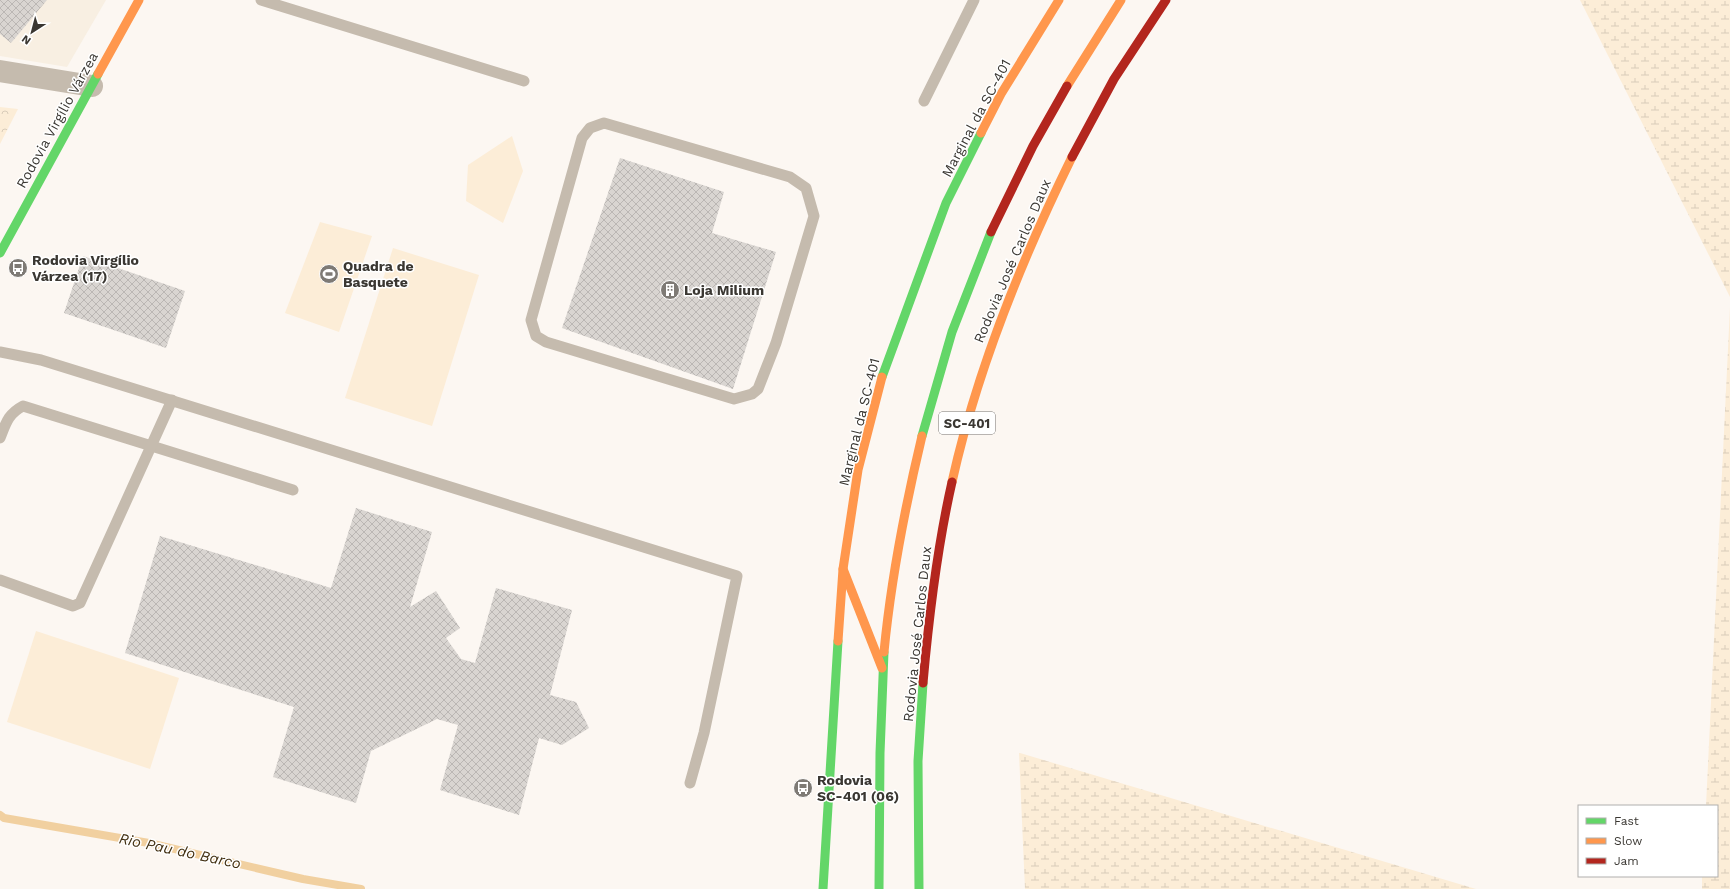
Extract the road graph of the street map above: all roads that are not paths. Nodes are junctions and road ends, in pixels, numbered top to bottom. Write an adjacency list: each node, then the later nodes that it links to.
1 (139, 0): 9 (main road, Rodovia Virgílio Várzea)
2 (261, 0): 8 (lane)
3 (974, 0): 10 (lane)
4 (1059, 0): 18 (main road, Marginal da SC-401)
5 (1121, 0): 20 (main road, Rodovia José Carlos Daux / SC-401)
6 (1166, 0): 24 (main road, Rodovia José Carlos Daux / SC-401)
7 (0, 71): 9 (street)
8 (524, 81)
9 (92, 86): 11 (main road, Rodovia Virgílio Várzea)
10 (924, 101)
11 (0, 253)
12 (0, 352): 14 (lane)
13 (758, 389): 13 (lane)
14 (172, 400): 16 (lane); 21 (lane)
15 (0, 438): 16 (lane)
16 (152, 445): 17 (lane); 19 (lane)
17 (293, 490)
18 (844, 569): 20 (main road); 22 (main road, Marginal da SC-401)
19 (0, 580)
20 (883, 671): 23 (main road, Rodovia José Carlos Daux / SC-401)
21 (690, 783)
22 (822, 889)
23 (879, 889)
24 (919, 889)

